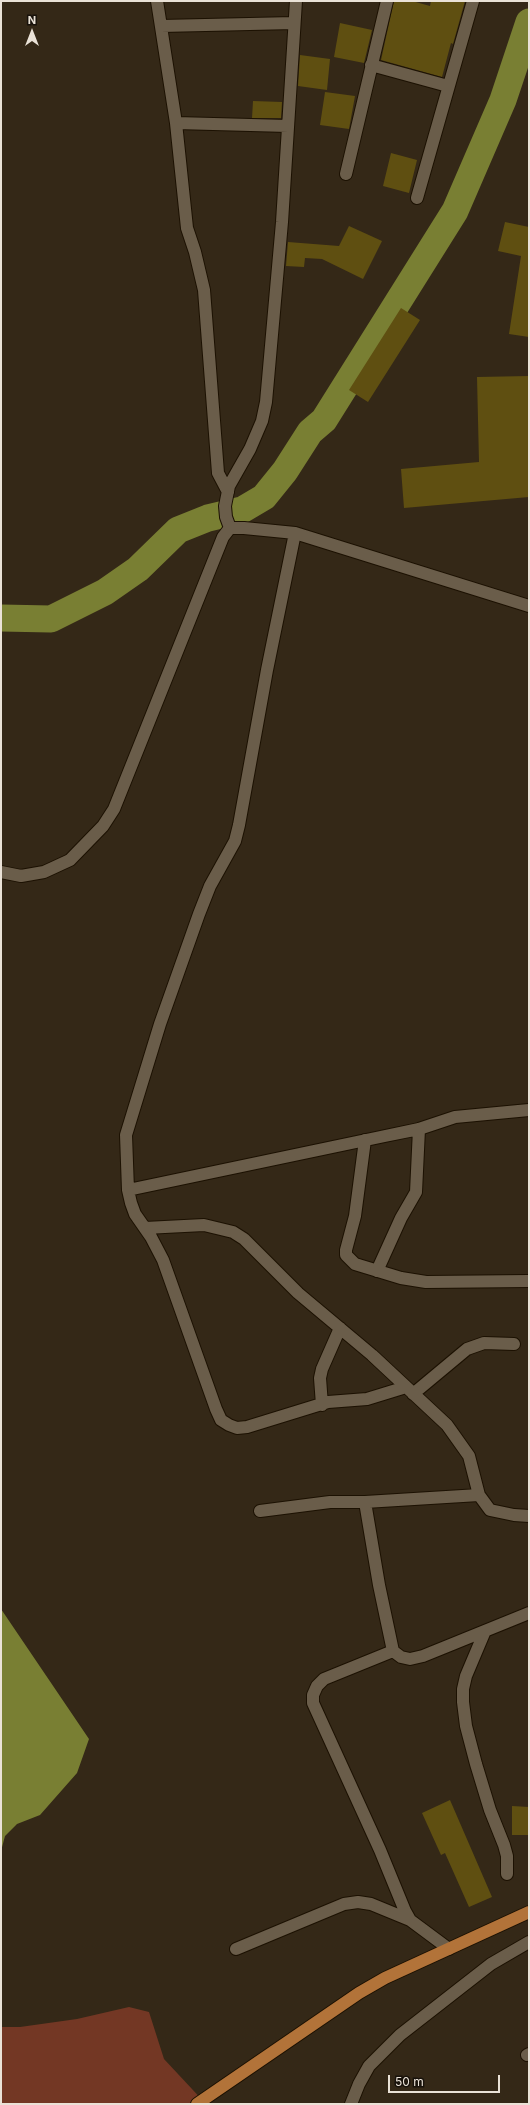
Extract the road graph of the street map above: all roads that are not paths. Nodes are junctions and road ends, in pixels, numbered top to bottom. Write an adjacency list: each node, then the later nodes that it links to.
1 (157, 1): 6 (street)
2 (296, 1): 5 (street)
3 (387, 1): 7 (street)
4 (473, 1): 8 (street)
5 (294, 23): 6 (street); 10 (street)
6 (161, 26): 9 (street)
7 (371, 66): 8 (street); 11 (street)
8 (448, 86): 12 (street)
9 (176, 123): 10 (street); 13 (street)
10 (288, 126): 13 (street)
11 (346, 174)
12 (417, 198)
13 (228, 492): 14 (street)
14 (227, 517): 15 (street); 17 (street)
15 (296, 533): 16 (street); 21 (street)
16 (529, 606)
17 (1, 872)
18 (529, 1110): 19 (street)
19 (419, 1128): 20 (street); 23 (street)
20 (365, 1140): 21 (street); 23 (street)
21 (128, 1190): 22 (street)
22 (146, 1228): 25 (street); 28 (street)
23 (378, 1271): 24 (street)
24 (529, 1281)
25 (340, 1328): 27 (street); 28 (street)
26 (514, 1344): 27 (street)
27 (410, 1390): 28 (street); 29 (street)
28 (322, 1405)
29 (479, 1494): 30 (street); 32 (street)
30 (365, 1502): 31 (street); 35 (street)
31 (260, 1511)
32 (529, 1516)
33 (529, 1613): 34 (street)
34 (485, 1630): 35 (street); 36 (street)
35 (393, 1651): 38 (street)
36 (507, 1874)
37 (529, 1912): 41 (main road)
38 (410, 1920): 40 (street); 41 (street)
39 (529, 1942): 43 (street)
40 (236, 1949)
41 (449, 1949): 42 (main road)
42 (196, 2104)
43 (351, 2104)

